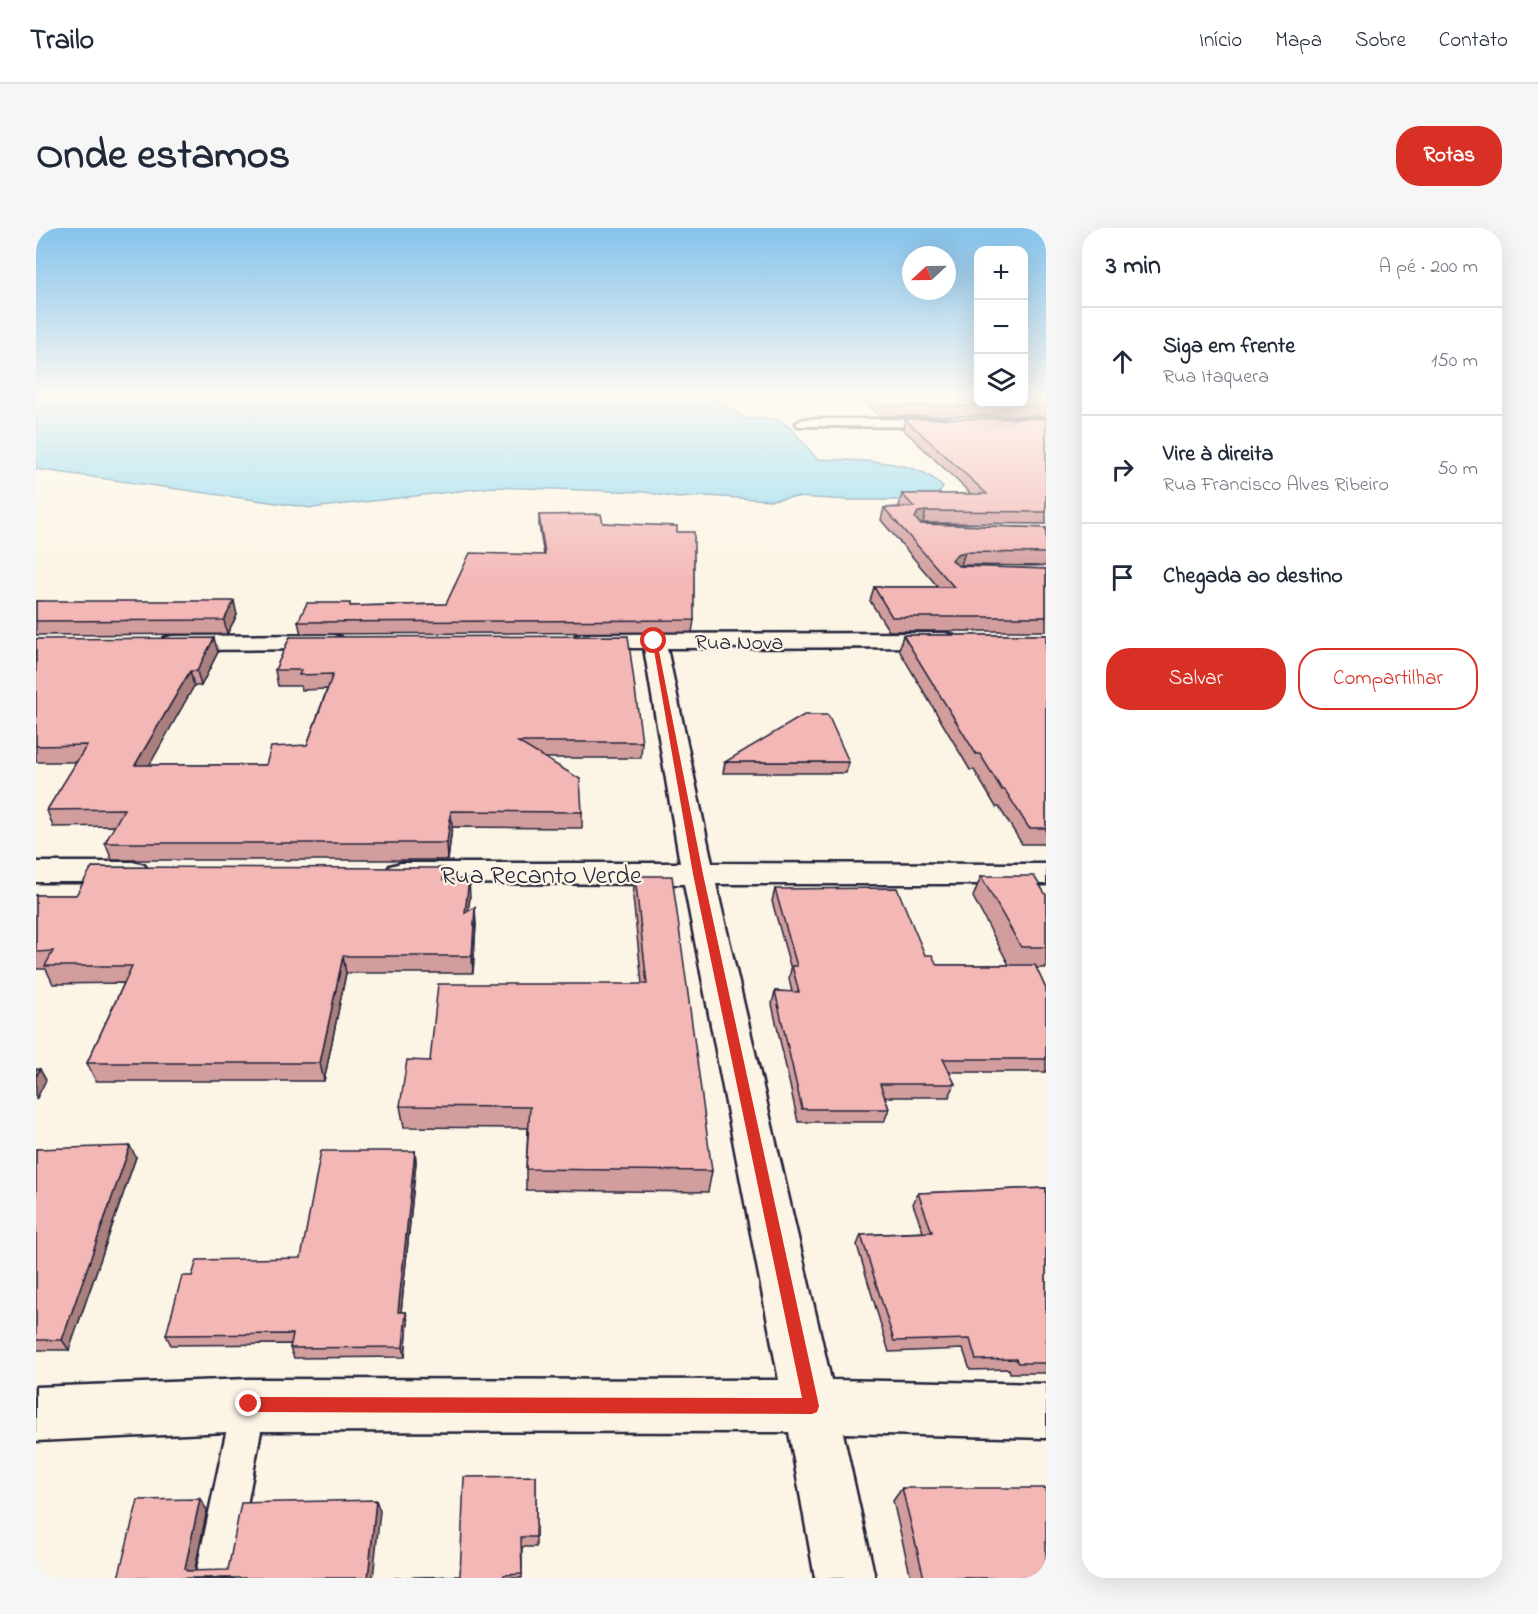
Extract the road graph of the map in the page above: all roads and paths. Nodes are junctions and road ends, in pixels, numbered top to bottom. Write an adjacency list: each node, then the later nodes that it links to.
1 (963, 640): 3 (street, Rua Nova)
2 (559, 641): 3 (street, Rua Nova)
3 (654, 641): 9 (street)
4 (357, 642): 5 (street)
5 (155, 643)
6 (36, 872): 7 (street)
7 (166, 873)
8 (367, 873): 9 (street, Rua Recanto Verde)
9 (698, 874): 10 (street, Rua Recanto Verde); 12 (street)
10 (1046, 874)
11 (249, 1404): 12 (street); 14 (street); 15 (lane)
12 (812, 1406): 13 (street); 16 (street)
13 (1046, 1411)
14 (36, 1414)
15 (214, 1578)
16 (845, 1578)

